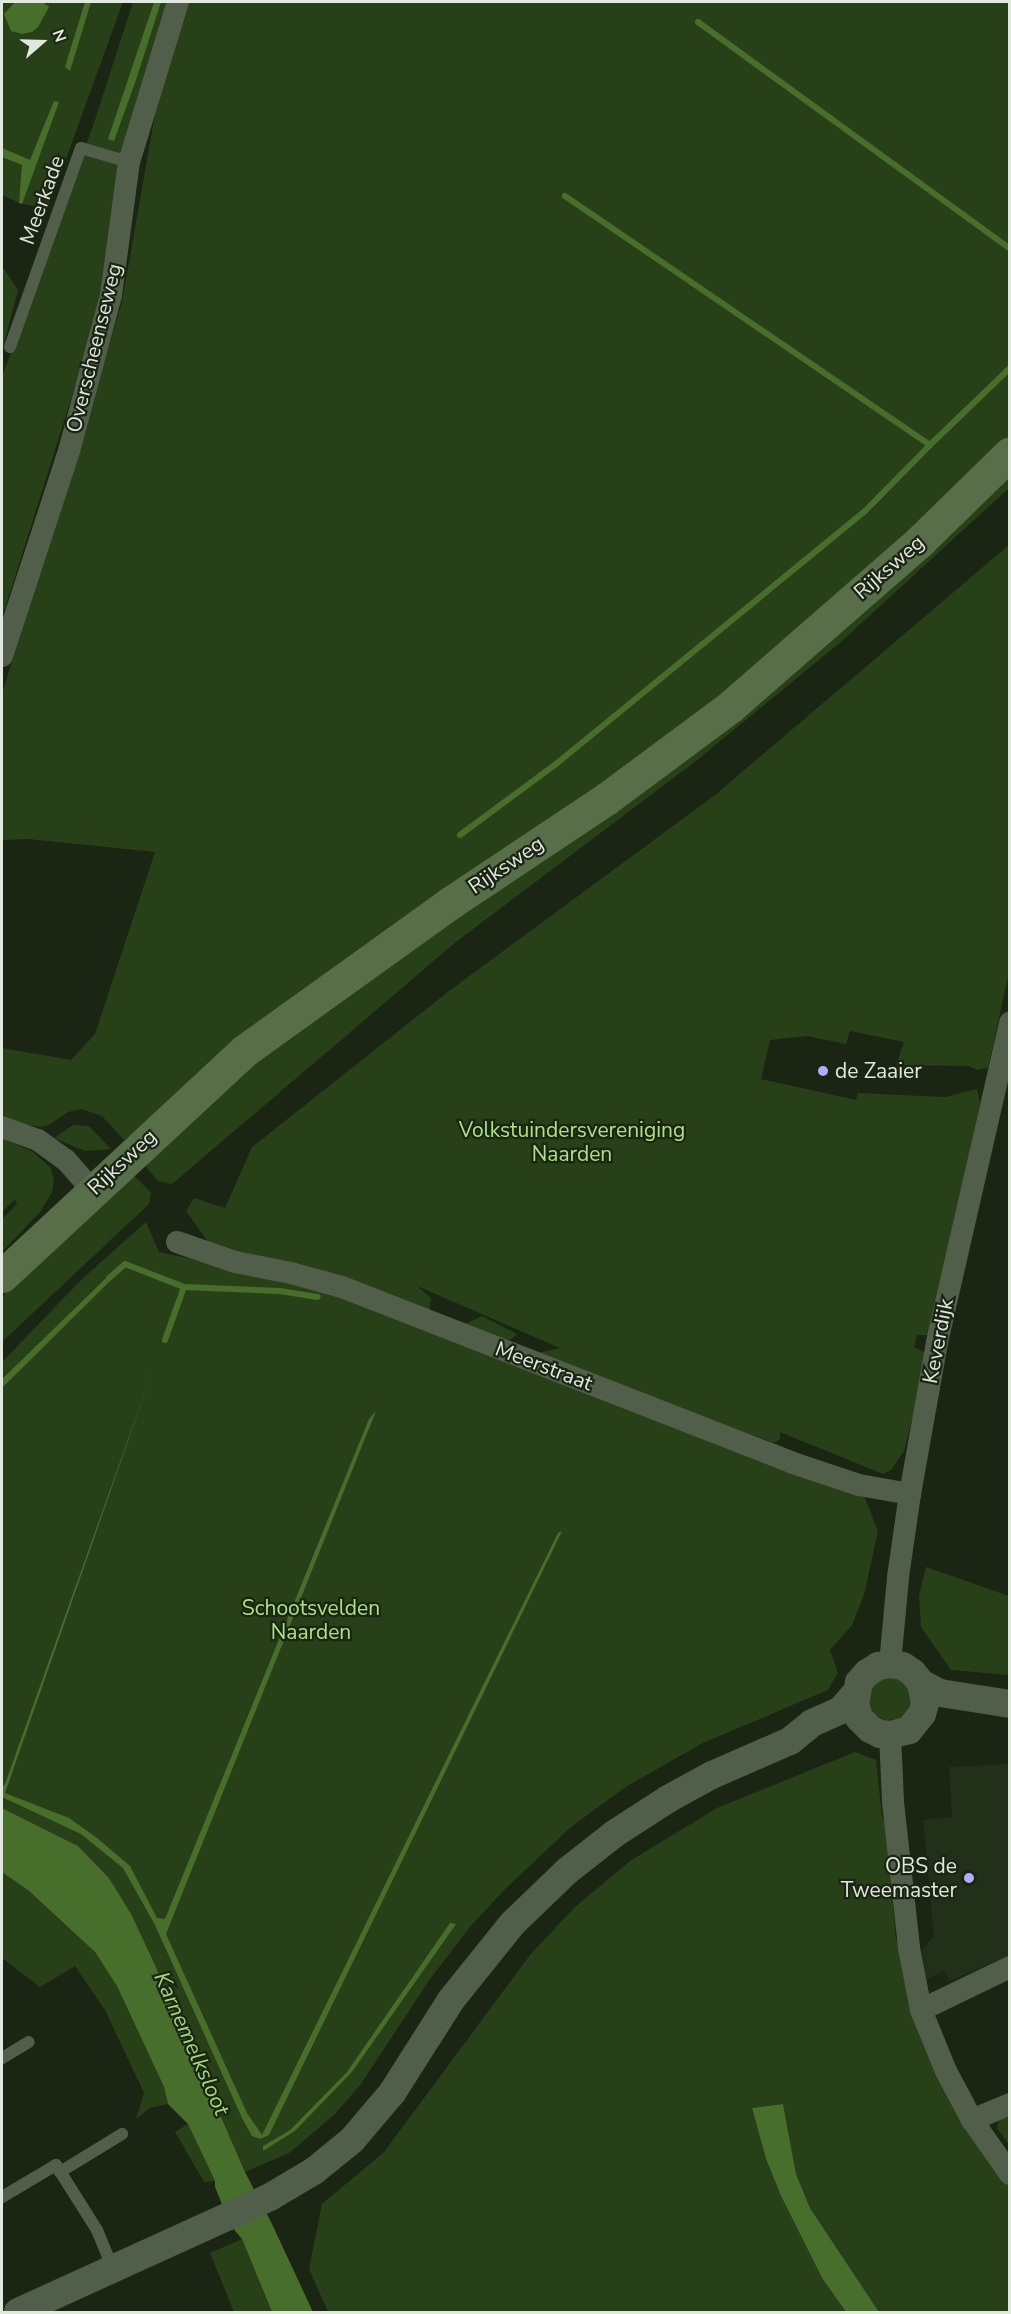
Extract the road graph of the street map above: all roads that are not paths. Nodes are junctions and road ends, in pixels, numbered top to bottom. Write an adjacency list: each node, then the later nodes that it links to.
1 (178, 2): 2 (street, Overscheenseweg)
2 (129, 162): 3 (lane, Meerkade); 5 (street, Overscheenseweg)
3 (10, 347)
4 (1010, 453): 8 (main road, Rijksweg)
5 (2, 656)
6 (1010, 1022): 11 (street, Keverdijk)
7 (2, 1127): 8 (street)
8 (92, 1190): 10 (main road, Rijksweg)
9 (177, 1242): 11 (street, Meerstraat)
10 (2, 1276)
11 (910, 1494): 12 (street, Keverdijk)
12 (890, 1664): 13 (street); 14 (street)
13 (921, 1683): 15 (street); 17 (street)
14 (855, 1695): 18 (street); 19 (street)
15 (1010, 1704)
16 (1010, 1719): 17 (street)
17 (916, 1723): 18 (street)
18 (880, 1732): 19 (street); 21 (street)
19 (790, 1741): 30 (street)
20 (1010, 1967): 21 (street)
21 (921, 2010): 25 (street)
22 (29, 2042): 23 (lane)
23 (2, 2058)
24 (1010, 2104): 25 (street)
25 (972, 2120): 28 (street)
26 (122, 2134): 27 (lane)
27 (60, 2172): 29 (lane); 30 (lane)
28 (1010, 2174)
29 (2, 2197)
30 (113, 2269): 31 (street)
31 (18, 2313)

